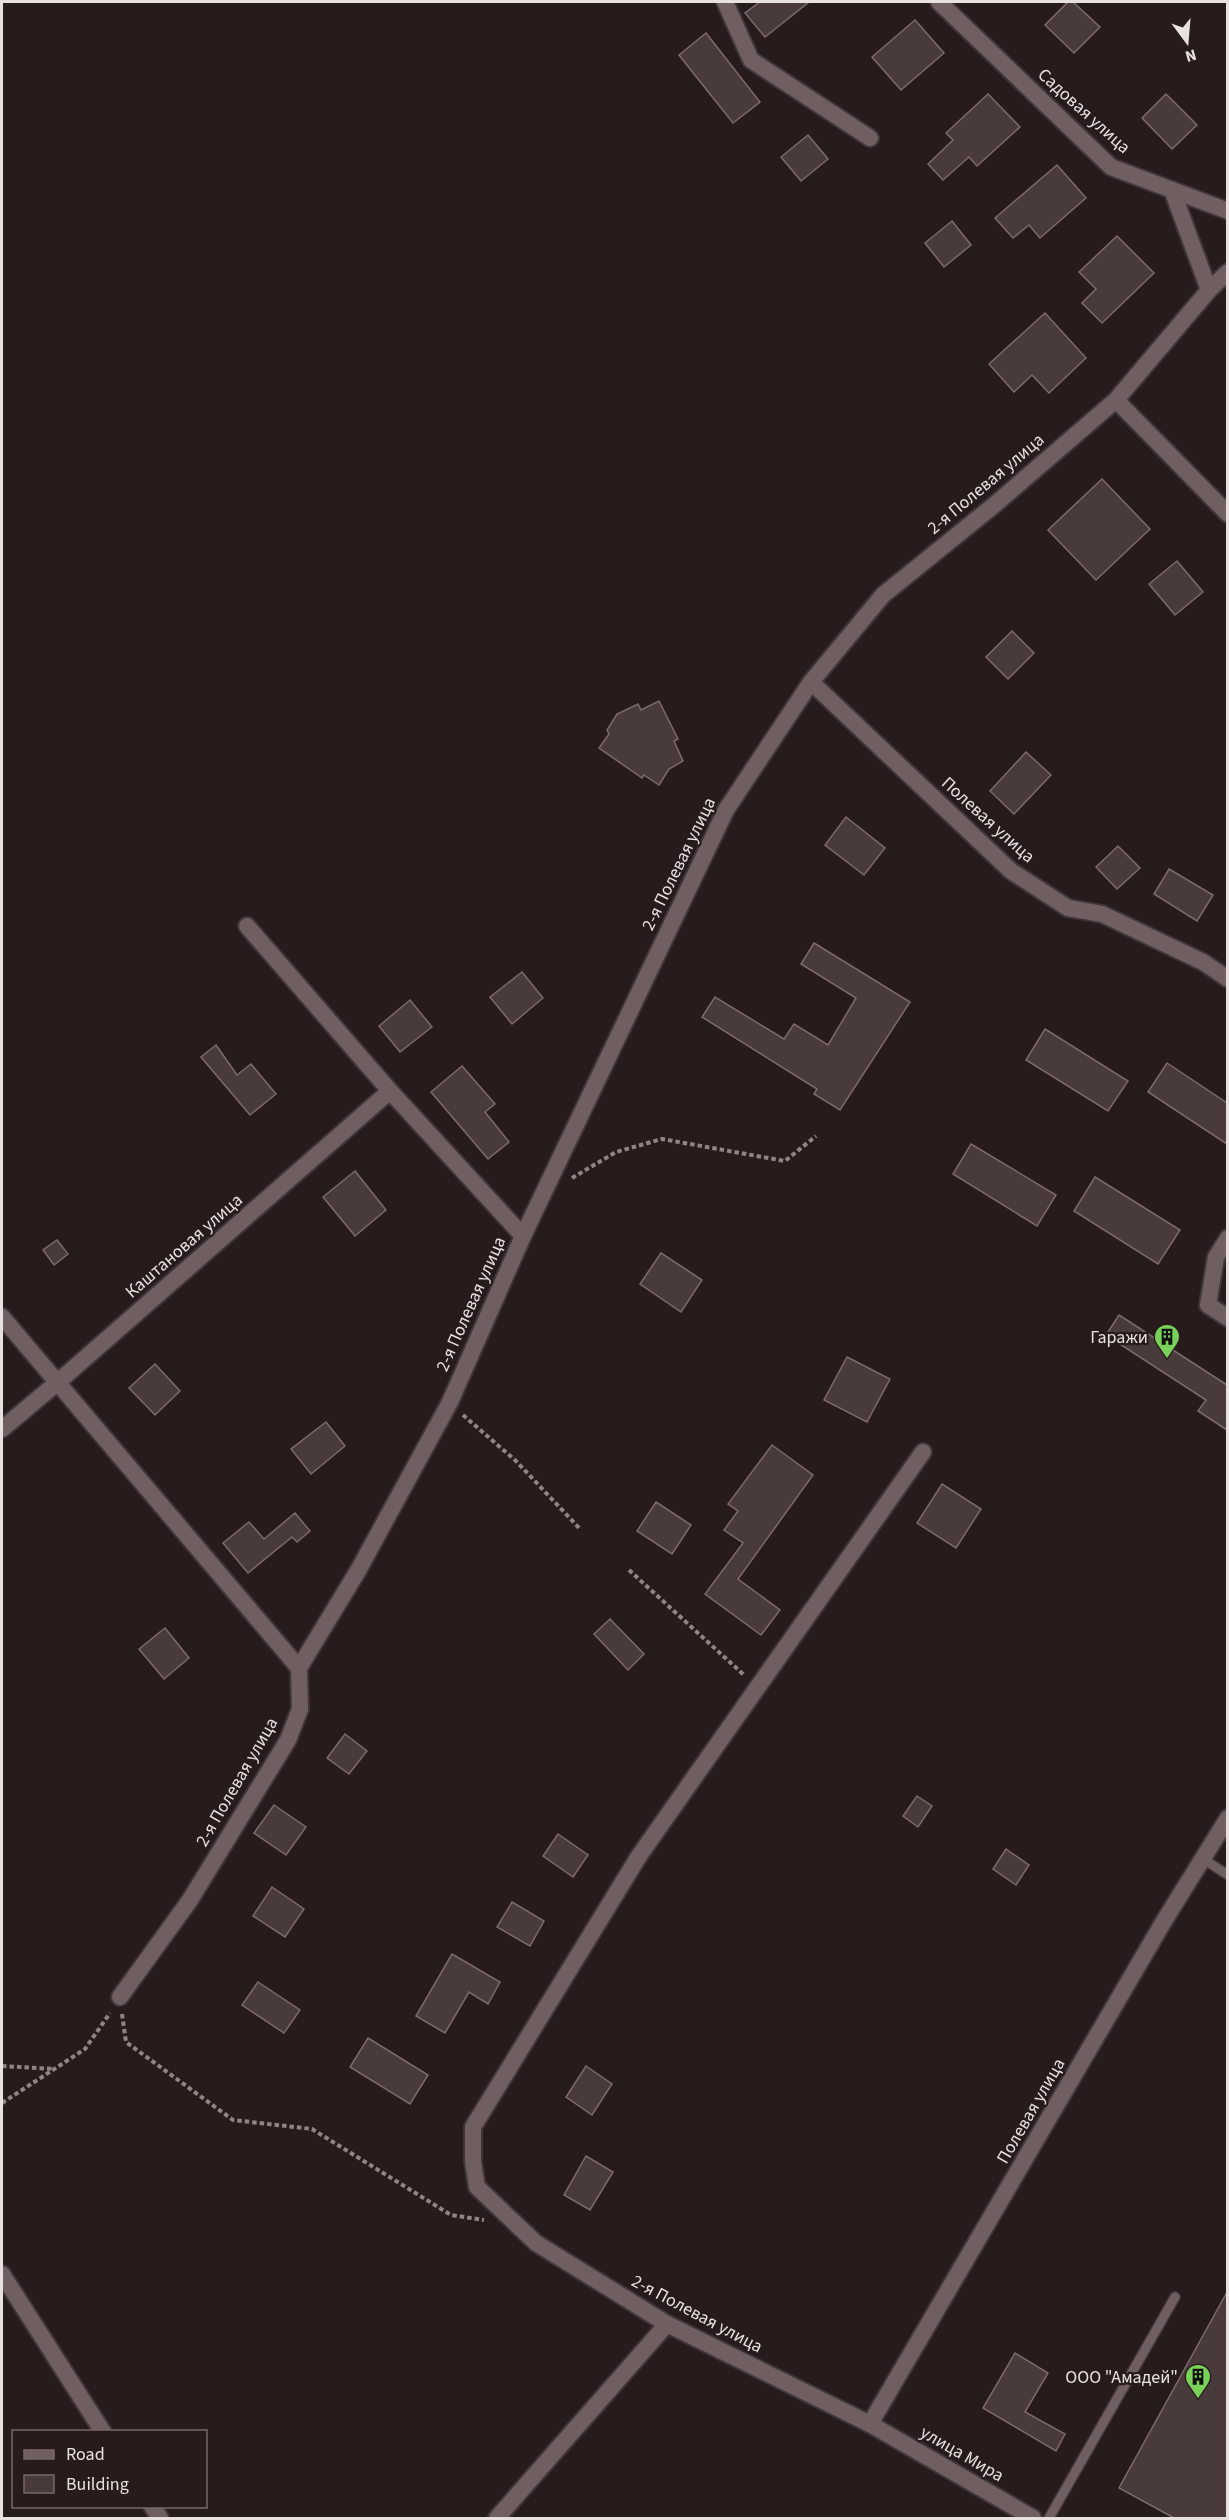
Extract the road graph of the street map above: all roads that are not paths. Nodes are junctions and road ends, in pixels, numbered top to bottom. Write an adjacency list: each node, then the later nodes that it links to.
1 (725, 2): 3 (street)
2 (939, 2): 4 (street, Садовая улица)
3 (870, 138)
4 (1172, 190): 5 (street, Садовая улица); 7 (street)
5 (1227, 211)
6 (1227, 272): 7 (street, 2-я Полевая улица)
7 (1209, 290): 8 (street, 2-я Полевая улица)
8 (1116, 400): 9 (street); 10 (street, 2-я Полевая улица)
9 (1227, 514)
10 (811, 682): 12 (street, Полевая улица); 14 (street, 2-я Полевая улица)
11 (247, 926): 13 (street)
12 (1227, 979)
13 (390, 1091): 14 (street); 18 (street, Каштановая улица)
14 (523, 1236): 21 (street, 2-я Полевая улица)
15 (1227, 1238): 17 (street)
16 (2, 1317): 18 (street)
17 (1227, 1318)
18 (58, 1382): 19 (street, Каштановая улица); 21 (street)
19 (2, 1429)
20 (923, 1452): 28 (street, 2-я Полевая улица)
21 (299, 1668): 25 (street, 2-я Полевая улица)
22 (1227, 1818): 23 (street, Полевая улица)
23 (1203, 1859): 24 (lane); 29 (street, Полевая улица)
24 (1227, 1875)
25 (120, 1997)
26 (2, 2274): 30 (street)
27 (1175, 2297): 33 (lane)
28 (667, 2324): 29 (street, 2-я Полевая улица); 31 (street)
29 (870, 2424): 32 (street, улица Мира)
30 (102, 2430)
31 (497, 2518)
32 (1034, 2518)
33 (1049, 2518)

